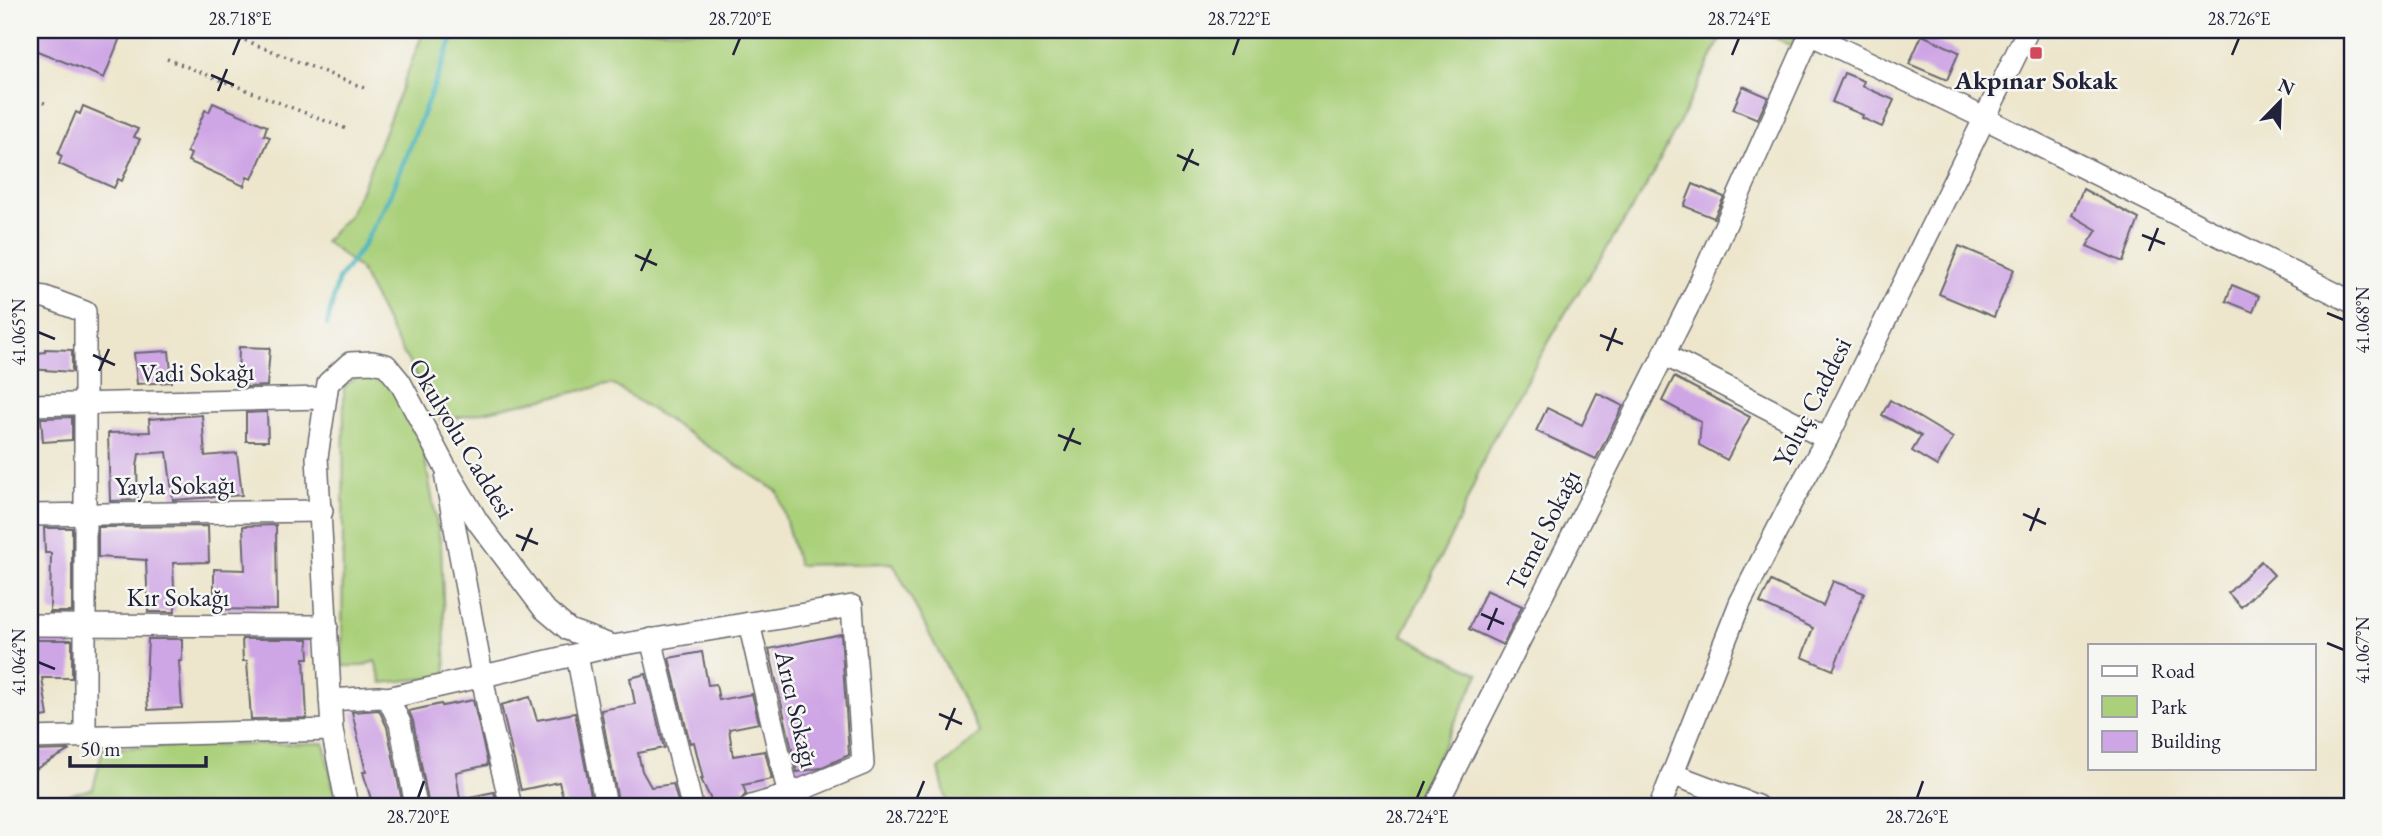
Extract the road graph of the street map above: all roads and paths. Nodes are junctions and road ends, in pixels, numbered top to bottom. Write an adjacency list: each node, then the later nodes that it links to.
1 (219, 30): 5 (path)
2 (2028, 30): 8 (street, Yoluç Caddesi)
3 (1811, 32): 8 (street); 12 (street, Temel Sokağı)
4 (167, 59): 9 (path)
5 (367, 89)
6 (30, 97): 7 (path)
7 (47, 104)
8 (1984, 118): 11 (street); 16 (street, Yoluç Caddesi)
9 (349, 130)
10 (30, 295): 14 (street)
11 (2352, 302)
12 (1662, 354): 16 (street); 42 (street, Temel Sokağı)
13 (324, 398): 14 (street, Vadi Sokağı); 17 (street, Okulyolu Caddesi); 18 (street, Okulyolu Caddesi)
14 (85, 402): 15 (street, Vadi Sokağı); 19 (street)
15 (30, 405)
16 (1827, 439): 34 (street, Yoluç Caddesi)
17 (443, 463): 26 (street, Okulyolu Caddesi); 28 (street)
18 (322, 511): 19 (street, Yayla Sokağı); 24 (street, Okulyolu Caddesi)
19 (85, 514): 20 (street, Yayla Sokağı); 23 (street)
20 (30, 515)
21 (749, 624): 25 (street); 35 (street, Arıcı Sokağı); 35 (street)
22 (30, 625): 23 (street, Kır Sokağı)
23 (85, 625): 24 (street, Kır Sokağı); 32 (street)
24 (327, 626): 30 (street, Okulyolu Caddesi)
25 (651, 639): 26 (street); 40 (street)
26 (613, 646): 27 (street)
27 (577, 655): 28 (street); 39 (street)
28 (482, 675): 29 (street); 38 (street)
29 (388, 698): 30 (street); 37 (street)
30 (330, 700): 31 (street, Okulyolu Caddesi)
31 (332, 730): 32 (street); 36 (street, Okulyolu Caddesi)
32 (85, 736): 33 (street)
33 (30, 738)
34 (1672, 774): 43 (street, Yoluç Caddesi); 44 (street)
35 (790, 800): 41 (street)
36 (347, 806)
37 (416, 806)
38 (511, 806)
39 (606, 806)
40 (692, 806)
41 (751, 806)
42 (1436, 806)
43 (1660, 806)
44 (1757, 806)

